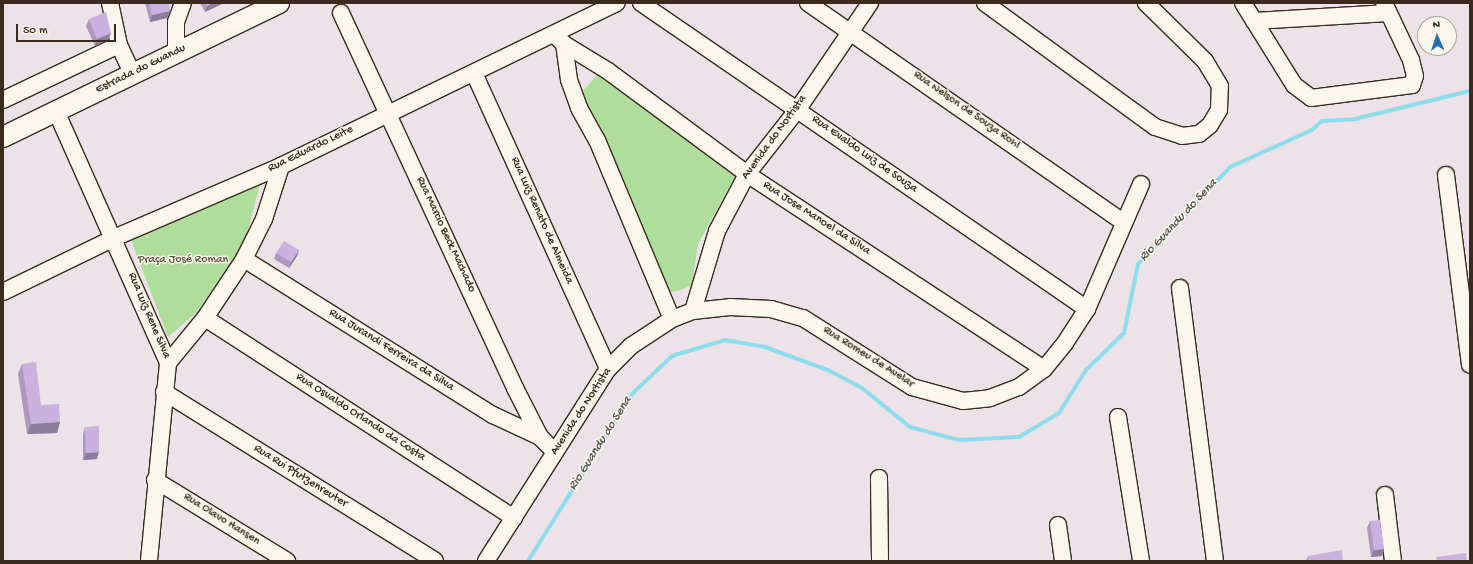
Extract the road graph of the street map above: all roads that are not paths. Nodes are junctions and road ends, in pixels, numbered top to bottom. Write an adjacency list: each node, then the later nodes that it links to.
1 (110, 3): 16 (street)
2 (183, 3): 17 (street)
3 (278, 3): 17 (street, Estrada do Guandu)
4 (617, 3): 15 (street, Rua Eduardo Leite)
5 (641, 3): 21 (street, Rua Evaldo Luiz de Souza)
6 (808, 3): 14 (street, Rua Nelson de Souza Rohl)
7 (870, 3): 14 (street, Avenida do Nortista)
8 (985, 3): 9 (street)
9 (1146, 3)
10 (1243, 3): 13 (street)
11 (1387, 8): 13 (street); 13 (street)
12 (341, 13): 23 (street, Rua Marcio Beck Machado)
13 (1254, 20)
14 (850, 30): 21 (street, Avenida do Nortista); 29 (street, Rua Nelson de Souza Rohl)
15 (559, 39): 18 (street, Rua Eduardo Leite); 26 (street, Rua Jose Manoel da Silva); 37 (street)
16 (118, 45): 19 (street); 20 (street)
17 (176, 54): 19 (street, Estrada do Guandu)
18 (474, 73): 23 (street, Rua Eduardo Leite); 41 (street, Rua Luiz Renato de Almeida)
19 (133, 75): 22 (street, Estrada do Guandu)
20 (3, 100)
21 (798, 109): 26 (street, Avenida do Nortista); 34 (street, Rua Evaldo Luiz de Souza)
22 (56, 111): 24 (street, Estrada do Guandu); 30 (street, Rua Luiz Rene Silva)
23 (388, 112): 25 (street, Rua Eduardo Leite); 44 (street, Rua Marcio Beck Machado)
24 (3, 136)
25 (281, 166): 30 (street, Rua Eduardo Leite); 31 (street)
26 (747, 174): 35 (street, Avenida do Nortista); 40 (street, Rua Jose Manoel da Silva)
27 (1446, 175): 39 (street)
28 (1141, 184): 29 (street, Rua Romeu de Avelar)
29 (1122, 221): 34 (street, Rua Romeu de Avelar)
30 (114, 238): 33 (street, Rua Eduardo Leite); 38 (street, Rua Luiz Rene Silva)
31 (244, 259): 36 (street); 44 (street, Rua Jurandi Ferreira da Silva)
32 (1180, 288): 58 (street)
33 (3, 292)
34 (1087, 309): 40 (street, Rua Romeu de Avelar)
35 (693, 311): 37 (street, Avenida do Nortista); 40 (street, Rua Romeu de Avelar)
36 (205, 318): 38 (street); 49 (street, Rua Osvaldo Orlando da Costa)
37 (672, 320): 41 (street, Avenida do Nortista)
38 (168, 362): 42 (street, Rua Luiz Rene Silva)
39 (1470, 364)
40 (1044, 368)
41 (608, 369): 45 (street, Avenida do Nortista)
42 (164, 392): 47 (street, Rua Luiz Rene Silva); 53 (street, Rua Rui Pfutzenreuter)
43 (1118, 417): 57 (street)
44 (540, 437): 45 (street, Rua Marcio Beck Machado)
45 (555, 452): 49 (street, Avenida do Nortista)
46 (878, 478): 55 (street)
47 (155, 480): 51 (street, Rua Luiz Rene Silva); 52 (street, Rua Olavo Hansen)
48 (1385, 495): 59 (street)
49 (514, 518): 54 (street, Avenida do Nortista)
50 (1058, 525): 56 (street)
51 (149, 561)
52 (287, 561)
53 (435, 561)
54 (486, 561)
55 (880, 561)
56 (1063, 561)
57 (1140, 561)
58 (1215, 561)
59 (1393, 561)

